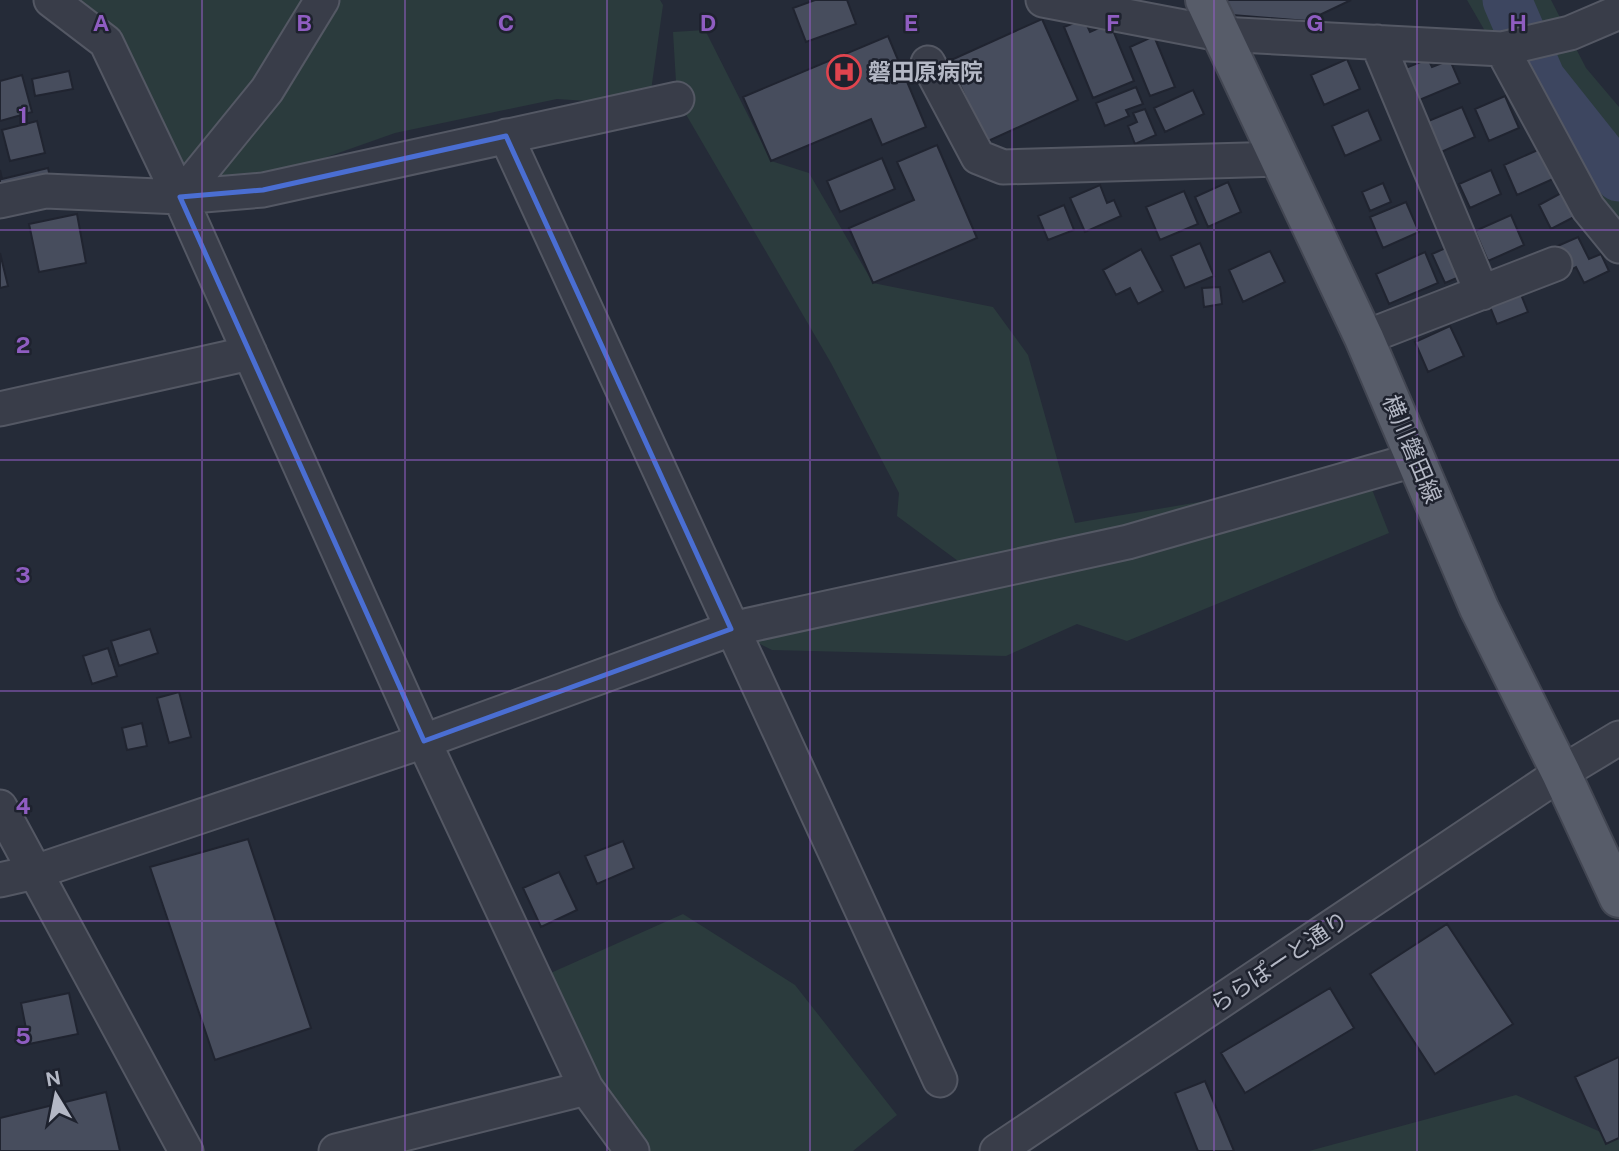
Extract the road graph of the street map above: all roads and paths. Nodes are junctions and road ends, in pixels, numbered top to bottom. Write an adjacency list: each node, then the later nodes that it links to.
1 (51, 0): 13 (street)
2 (322, 0): 13 (street)
3 (1043, 0): 6 (street)
4 (1205, 0): 6 (main road, 横川磐田線)
5 (1619, 12): 8 (street)
6 (1220, 34): 7 (street); 12 (main road, 横川磐田線)
7 (1377, 42): 8 (street); 17 (street)
8 (1502, 49): 15 (street)
9 (928, 63): 12 (street)
10 (677, 99): 11 (street)
11 (506, 136): 13 (street); 22 (street)
12 (1279, 159): 18 (main road, 横川磐田線)
13 (180, 197): 14 (street); 19 (street)
14 (0, 201)
15 (1619, 246)
16 (1555, 264): 17 (street)
17 (1482, 293): 18 (street)
18 (1364, 338): 21 (main road, 横川磐田線)
19 (250, 353): 20 (street); 24 (street)
20 (0, 409)
21 (1418, 459): 22 (street); 25 (main road, 横川磐田線)
22 (731, 629): 24 (street); 30 (street)
23 (1619, 738): 25 (street, ららぽーと通り)
24 (424, 741): 27 (street); 31 (street)
25 (1561, 772): 29 (main road, 横川磐田線); 35 (street, ららぽーと通り)
26 (0, 807): 27 (street)
27 (35, 872): 28 (street); 32 (street)
28 (0, 880)
29 (1619, 898)
30 (940, 1080)
31 (586, 1088): 33 (street); 34 (street)
32 (186, 1151)
33 (336, 1151)
34 (632, 1151)
35 (997, 1151)

